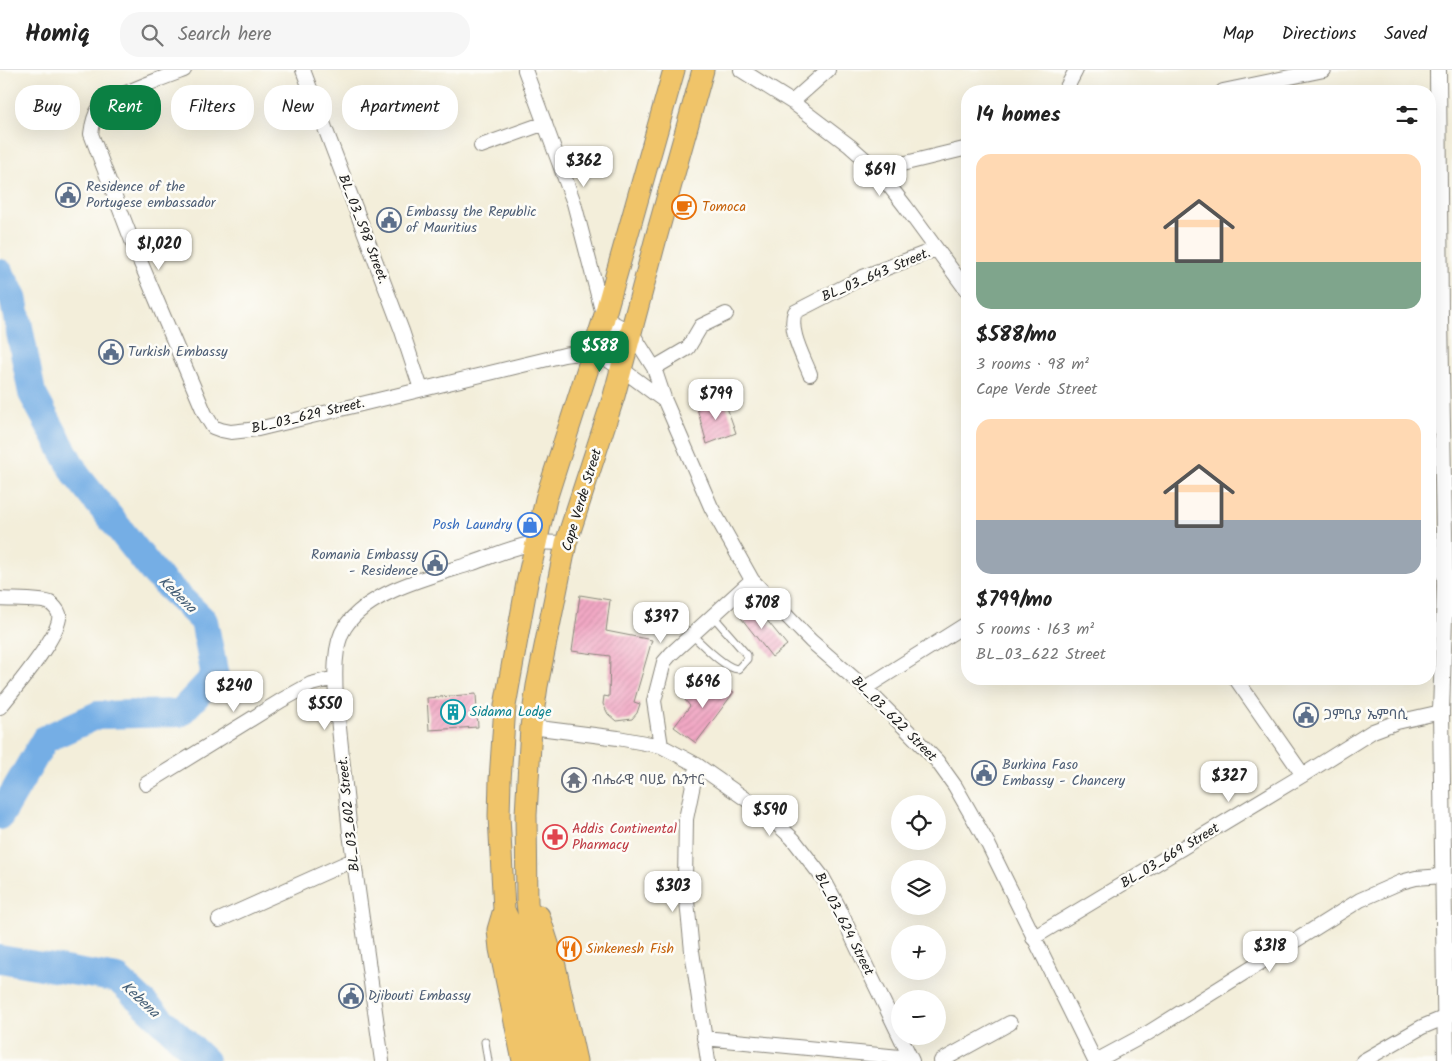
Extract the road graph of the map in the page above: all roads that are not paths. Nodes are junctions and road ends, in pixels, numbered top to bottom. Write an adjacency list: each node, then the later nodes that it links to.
1 (184, 70): 29 (street, BL_03_629 Street.)
2 (303, 70): 29 (street, BL_03_598 Street.)
3 (525, 70): 14 (street)
4 (674, 70): 22 (main road)
5 (703, 70): 23 (main road, Cape Verde Street)
6 (741, 70): 13 (street)
7 (828, 70): 13 (street)
8 (1076, 70): 11 (street)
9 (1438, 70): 15 (street)
10 (1319, 71): 12 (street)
11 (1068, 85)
12 (1252, 85)
13 (792, 102): 18 (street)
14 (545, 123): 16 (street); 22 (street)
15 (1436, 129)
16 (481, 146)
17 (961, 150): 18 (street)
18 (877, 170): 19 (street)
19 (936, 249): 20 (street); 27 (street, BL_03_643 Street.)
20 (961, 281)
21 (726, 314): 26 (street)
22 (604, 318): 23 (street); 24 (main road)
23 (632, 333): 25 (main road, Cape Verde Street); 26 (street, BL_03_622 Street)
24 (593, 352): 25 (street); 29 (street, BL_03_629 Street.); 33 (main road)
25 (621, 368): 30 (street); 32 (main road, Cape Verde Street)
26 (654, 368): 30 (street, BL_03_622 Street)
27 (810, 374)
28 (1436, 386): 31 (street)
29 (421, 389)
30 (665, 401): 35 (street, BL_03_622 Street)
31 (1437, 454): 34 (street)
32 (566, 543): 33 (street, BL_03_602 Street.); 46 (main road, Cape Verde Street)
33 (535, 544): 41 (street, BL_03_602 Street.); 55 (main road)
34 (1437, 570): 36 (street)
35 (752, 580): 38 (street); 43 (street, BL_03_622 Street)
36 (1448, 586): 45 (street)
37 (0, 599): 44 (street)
38 (713, 616): 40 (street); 40 (lane)
39 (961, 627): 43 (street)
40 (692, 635): 48 (street)
41 (335, 678): 51 (street); 52 (street, BL_03_602 Street.)
42 (1240, 685): 50 (street)
43 (865, 688): 57 (street, BL_03_622 Street)
44 (0, 707)
45 (1441, 712): 47 (street); 50 (street, BL_03_669 Street)
46 (531, 727): 48 (street, BL_03_624 Street); 54 (main road, Cape Verde Street)
47 (1447, 737): 53 (street)
48 (661, 746): 49 (street, BL_03_624 Street)
49 (697, 765): 60 (street); 62 (street, BL_03_624 Street)
50 (1303, 775): 57 (street, BL_03_669 Street)
51 (146, 784)
52 (353, 860): 56 (street); 63 (street, BL_03_602 Street.)
53 (1443, 876): 58 (street); 71 (street)
54 (527, 890): 67 (main road, Cape Verde Street); 68 (main road)
55 (504, 910): 65 (main road); 66 (main road)
56 (219, 920)
57 (1033, 938): 71 (street, BL_03_622 Street)
58 (1446, 1017): 72 (street); 73 (street)
59 (1010, 1023): 70 (street)
60 (704, 1038): 62 (street); 69 (street)
61 (485, 1042): 64 (lane)
62 (911, 1059)
63 (382, 1061)
64 (488, 1061)
65 (523, 1061)
66 (540, 1061)
67 (557, 1061)
68 (576, 1061)
69 (708, 1061)
70 (941, 1061)
71 (1095, 1061)
72 (1363, 1061)
73 (1446, 1061)

